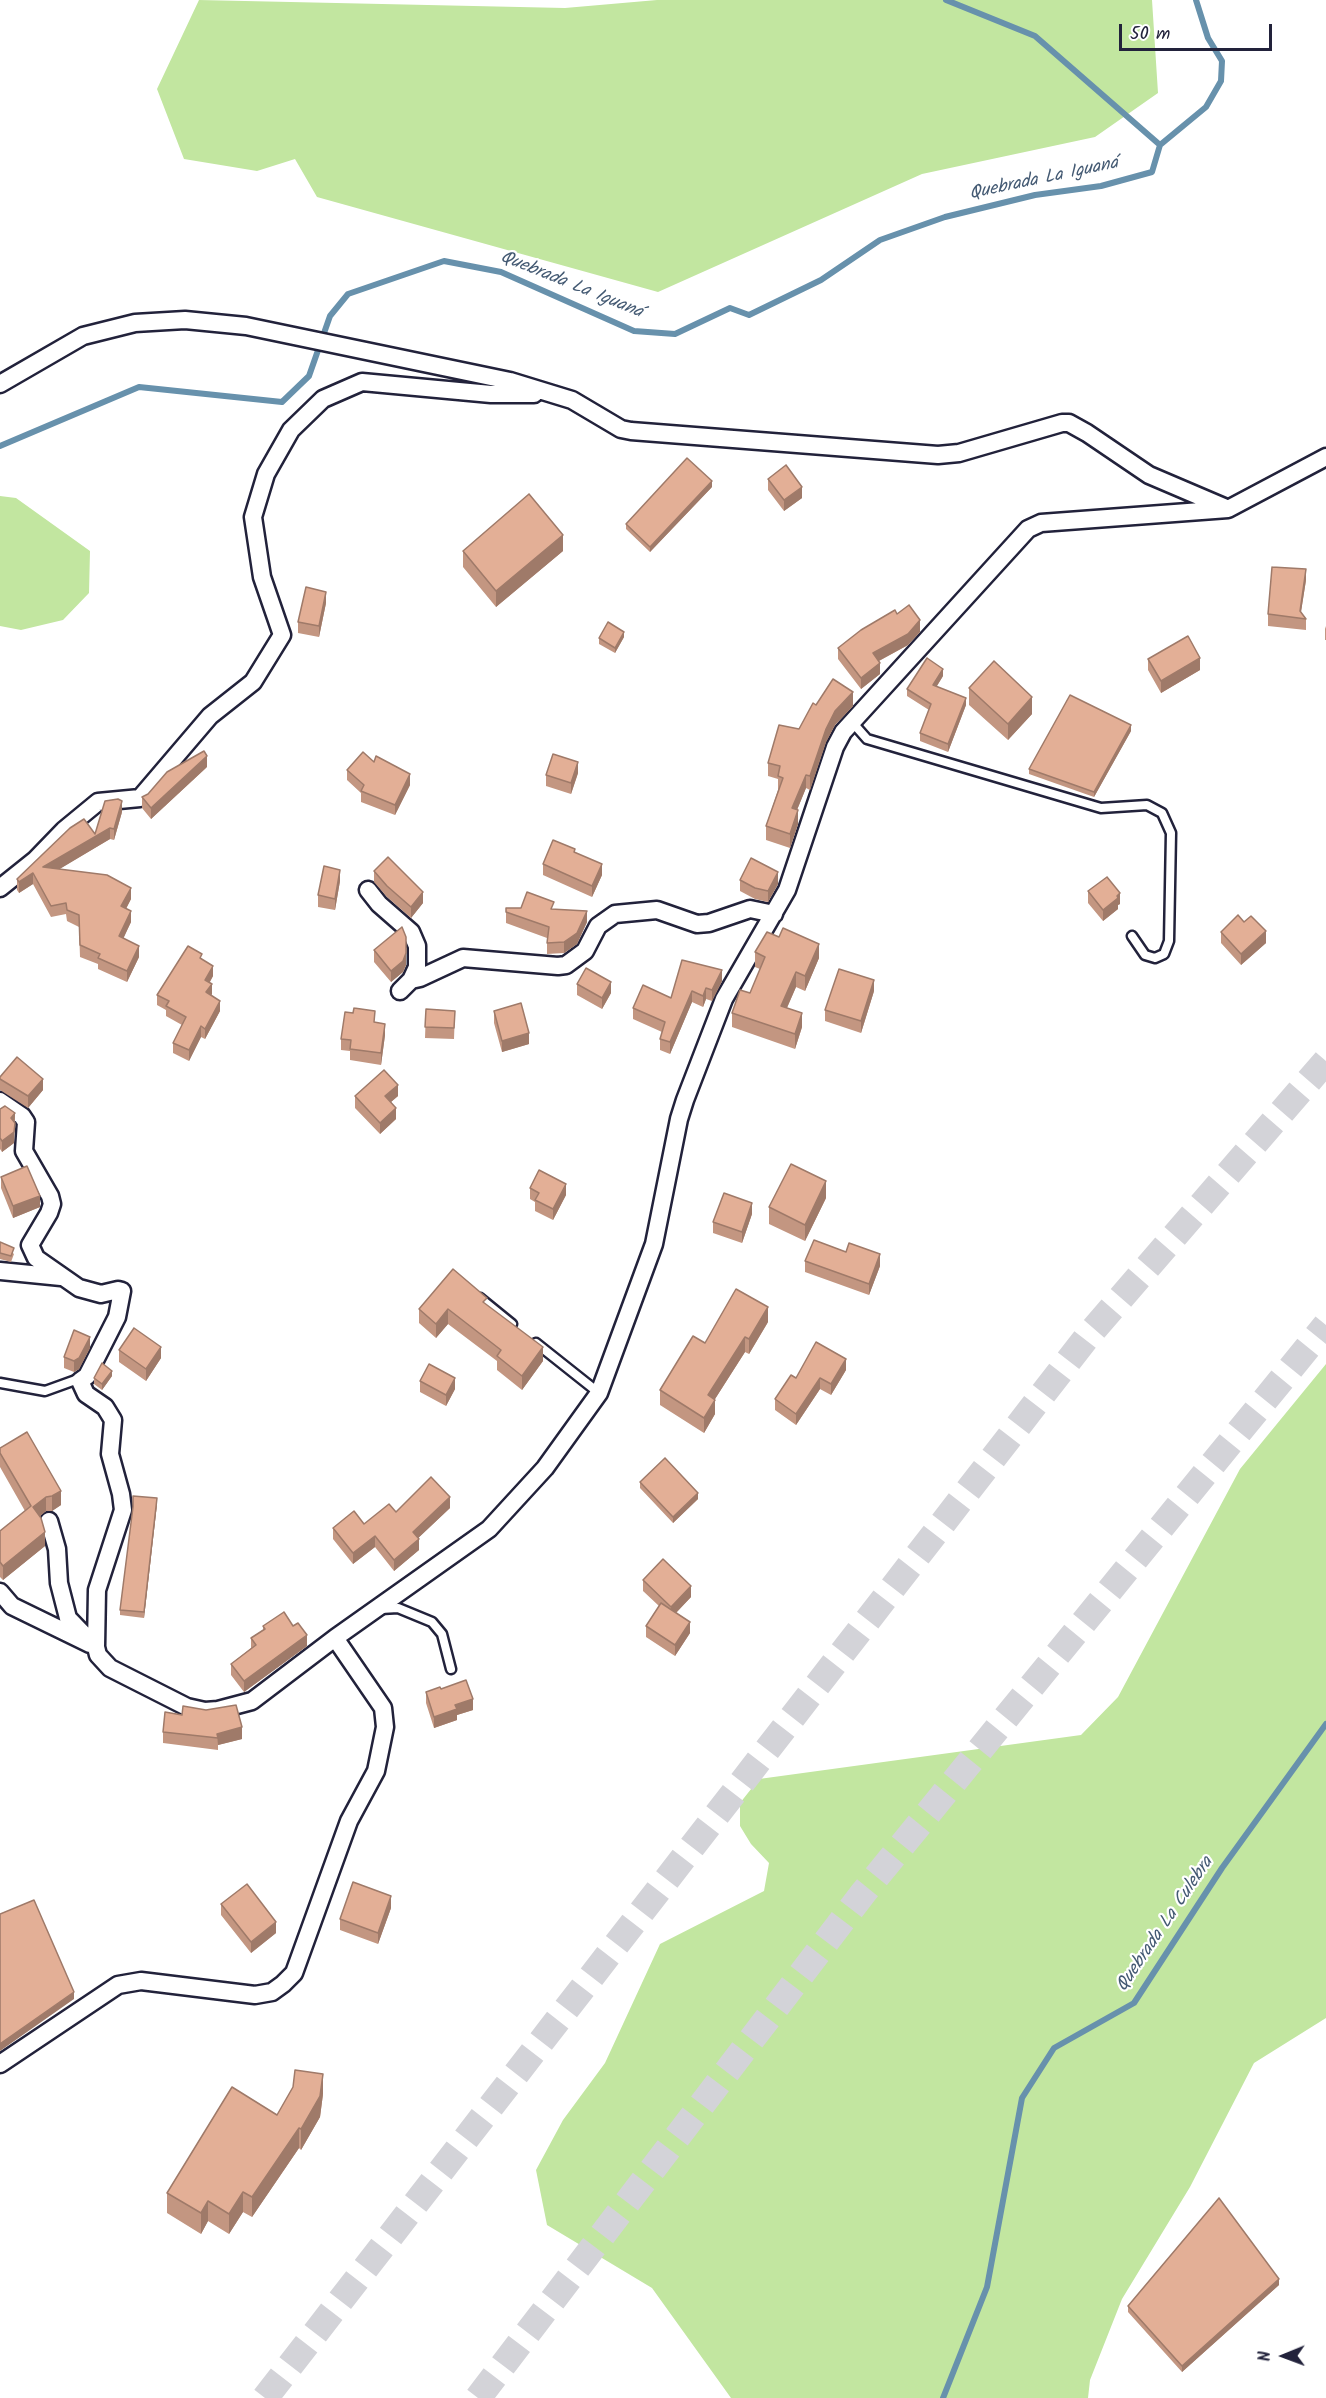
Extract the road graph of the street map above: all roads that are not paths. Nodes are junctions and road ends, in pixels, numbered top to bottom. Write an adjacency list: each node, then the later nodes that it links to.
1 (0, 384): 2 (street)
2 (553, 394): 4 (street); 6 (street)
3 (1326, 458): 4 (street)
4 (1228, 509): 5 (street)
5 (852, 722): 8 (street); 9 (lane)
6 (0, 888)
7 (368, 890): 8 (street)
8 (774, 914): 18 (street)
9 (1132, 936)
10 (0, 1101): 12 (street)
11 (0, 1272): 12 (street)
12 (62, 1278): 16 (street)
13 (473, 1293): 14 (lane)
14 (518, 1329)
15 (527, 1336): 18 (lane)
16 (87, 1376): 17 (lane); 23 (street)
17 (0, 1383)
18 (599, 1393): 21 (street)
19 (49, 1521): 23 (street)
20 (0, 1592): 23 (street)
21 (377, 1608): 22 (street); 24 (lane)
22 (335, 1638): 23 (street); 25 (street)
23 (96, 1647)
24 (451, 1669)
25 (0, 2064)

